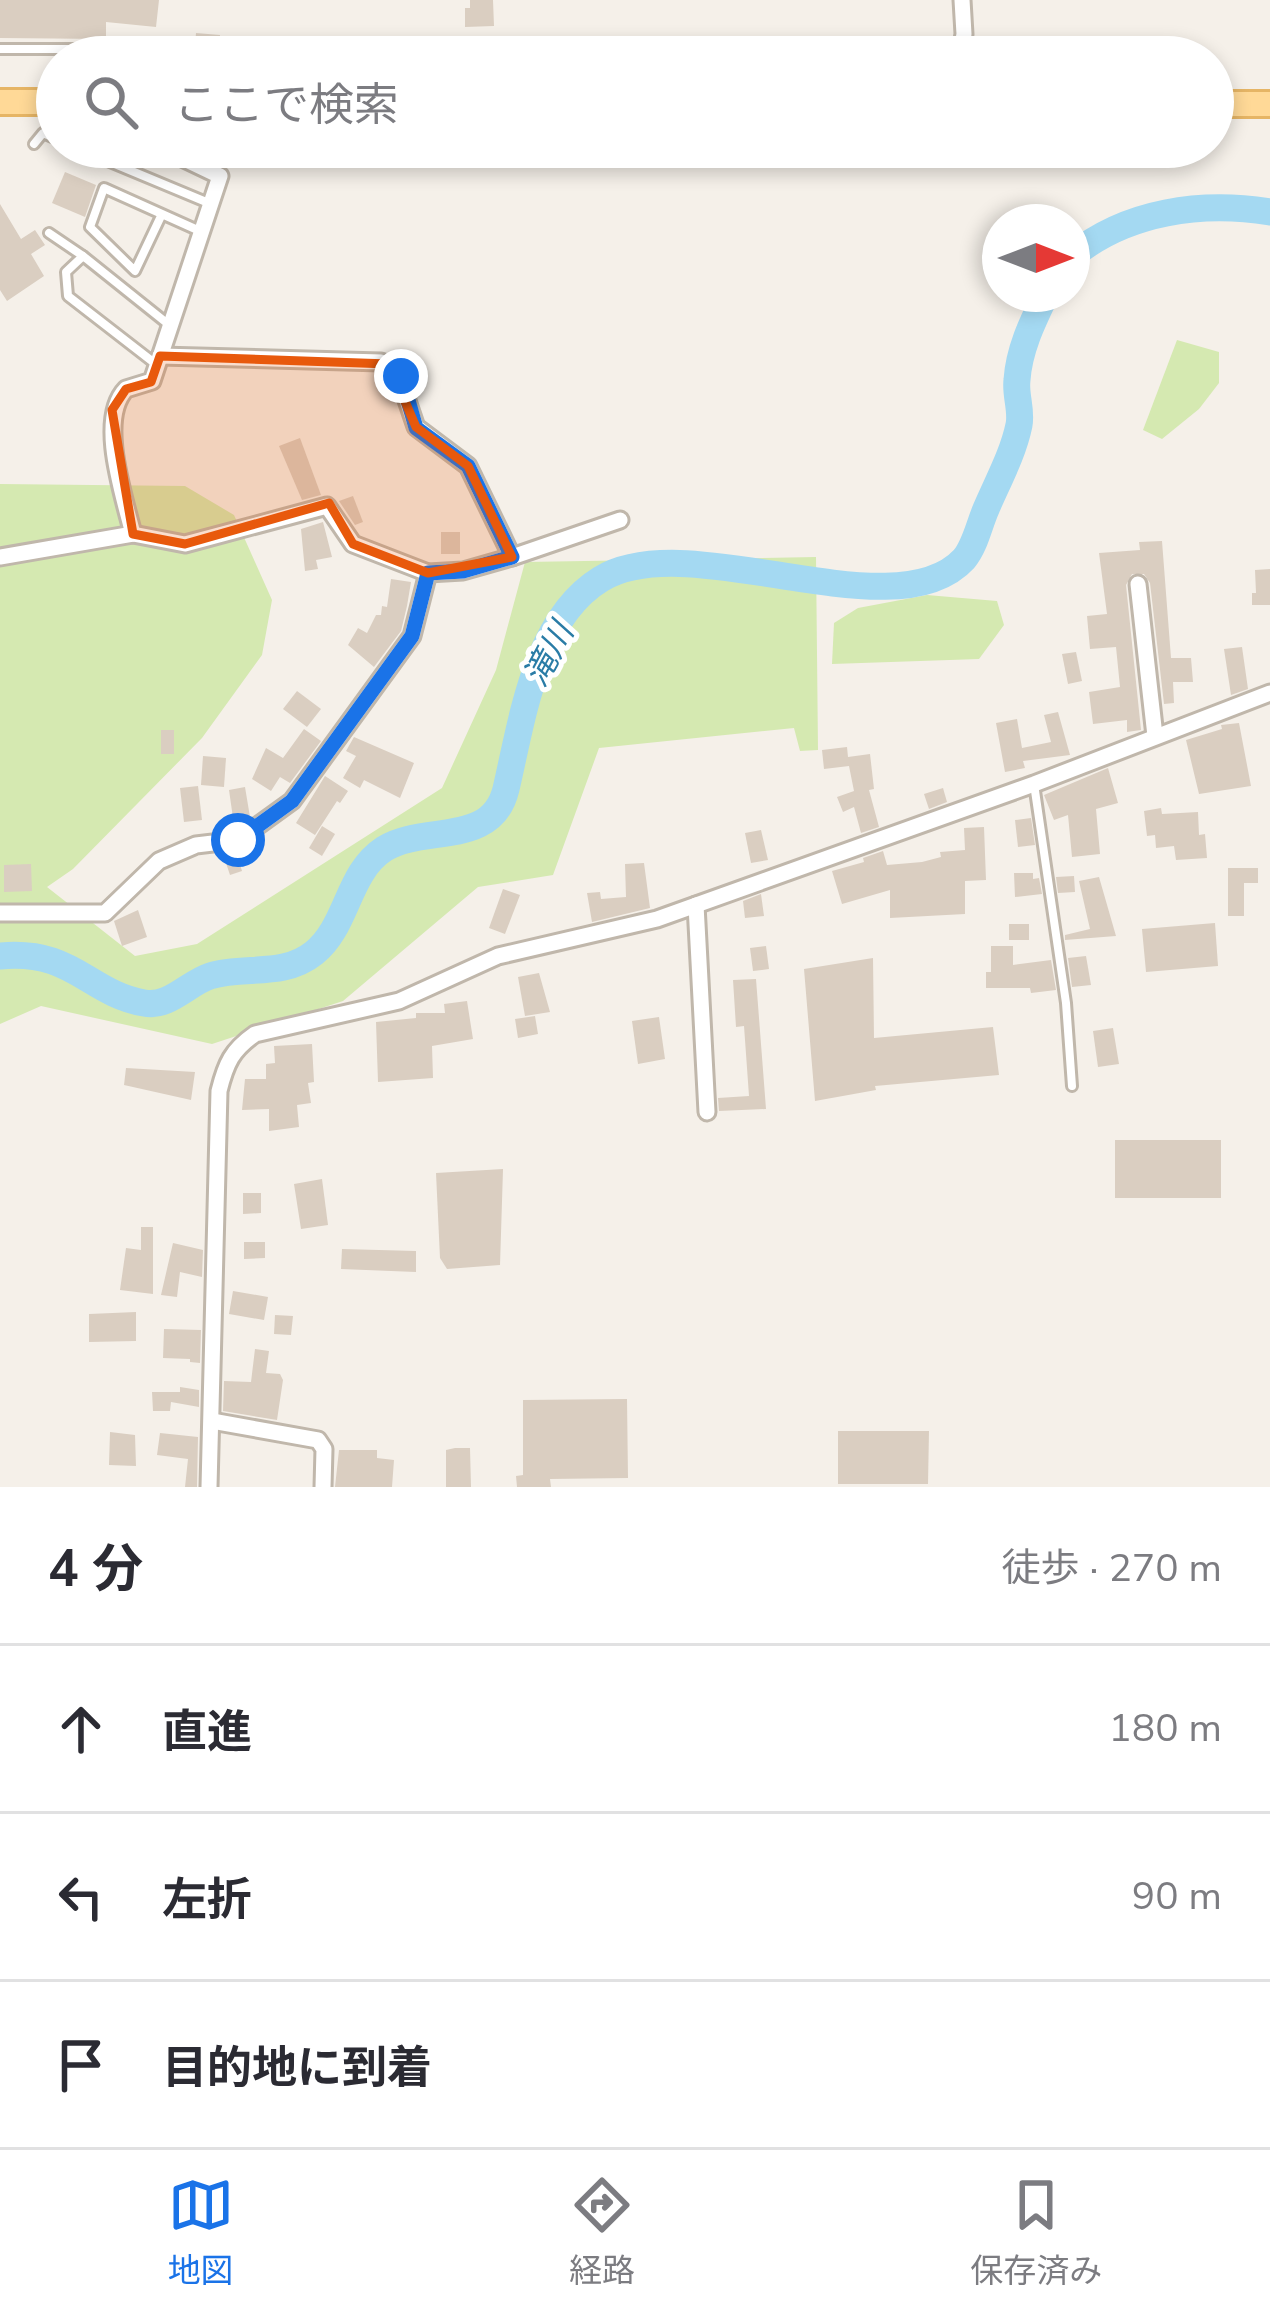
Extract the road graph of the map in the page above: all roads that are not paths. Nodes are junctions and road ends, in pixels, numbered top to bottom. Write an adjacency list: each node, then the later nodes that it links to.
1 (962, 0): 2 (street)
2 (961, 36)
3 (0, 49): 4 (lane)
4 (36, 50)
5 (0, 102): 6 (main road)
6 (36, 102)
7 (1234, 104): 8 (main road)
8 (1270, 104)
9 (36, 142): 10 (lane)
10 (34, 145)
11 (125, 168): 13 (lane)
12 (203, 168): 13 (street)
13 (212, 204): 16 (street)
14 (162, 214): 14 (lane); 16 (lane)
15 (49, 233): 17 (lane)
16 (204, 233): 18 (street)
17 (83, 256): 18 (lane); 19 (lane)
18 (168, 324): 19 (street)
19 (159, 361): 21 (street); 23 (street)
20 (620, 520): 23 (street)
21 (133, 534): 22 (street); 24 (street)
22 (0, 557)
23 (512, 557): 24 (street)
24 (428, 573): 30 (street)
25 (1138, 584): 27 (street)
26 (1270, 693): 27 (street)
27 (1155, 736): 28 (street)
28 (1034, 784): 29 (street); 31 (lane)
29 (696, 905): 32 (street); 33 (street)
30 (0, 913)
31 (1072, 1086)
32 (707, 1112)
33 (212, 1420): 34 (street); 35 (street)
34 (209, 1487)
35 (323, 1487)

